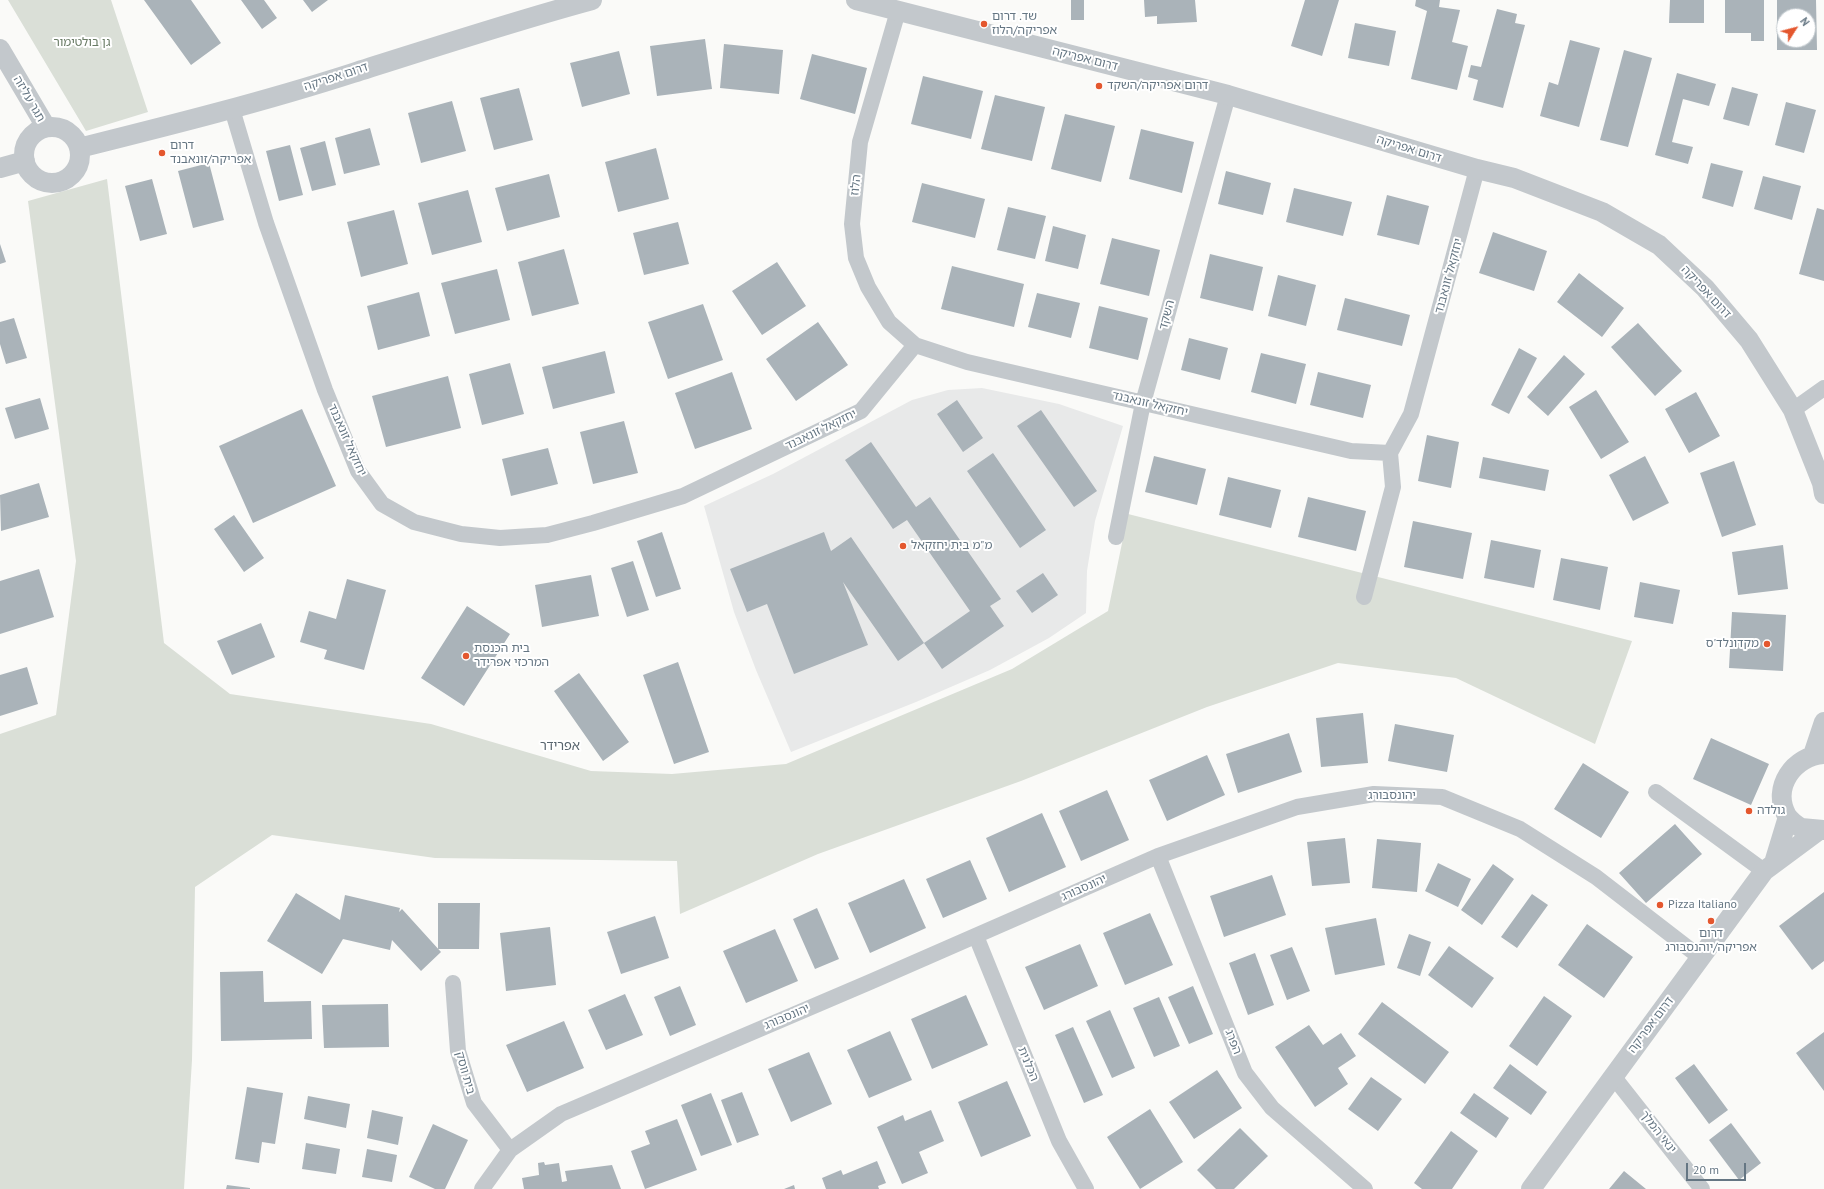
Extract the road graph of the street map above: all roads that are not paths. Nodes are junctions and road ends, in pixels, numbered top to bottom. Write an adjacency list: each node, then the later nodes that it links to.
1 (592, 0): 6 (street, דרום אפריקה)
2 (856, 0): 3 (street, דרום אפריקה)
3 (898, 11): 5 (street, דרום אפריקה); 12 (street, הלוז)
4 (0, 49): 7 (street, תגר עליזה)
5 (1228, 95): 11 (street, דרום אפריקה); 14 (street, השקד)
6 (232, 109): 8 (street, דרום אפריקה); 12 (street, יחזקאל זונאבנד)
7 (46, 127): 8 (street); 9 (street)
8 (79, 148): 9 (street)
9 (25, 161): 10 (street)
10 (0, 168)
11 (1477, 169): 15 (street, דרום אפריקה); 16 (street, יחזקאל זונאבנד)
12 (915, 345): 14 (street, יחזקאל זונאבנד)
13 (1824, 388): 15 (street)
14 (1143, 402): 16 (street, יחזקאל זונאבנד); 18 (street, השקד)
15 (1793, 410): 17 (street, דרום אפריקה)
16 (1390, 453): 19 (street)
17 (1824, 494)
18 (1116, 537)
19 (1364, 597)
20 (1824, 722): 21 (street)
21 (1819, 754): 23 (street)
22 (1656, 792): 26 (street)
23 (1788, 817): 24 (street); 26 (street, דרום אפריקה)
24 (1821, 830): 26 (street, דרום אפריקה)
25 (1158, 856): 27 (street, יהונסבורג); 28 (street, יהונסבורג); 34 (street, הפרג)
26 (1769, 867): 28 (street, דרום אפריקה)
27 (976, 936): 31 (street, יהונסבורג); 33 (street, הכלנית)
28 (1701, 958): 30 (street, דרום אפריקה)
29 (453, 983): 31 (street, בית ווסק)
30 (1613, 1076): 35 (street, דרום אפריקה); 36 (street, ינאי המלך)
31 (510, 1150): 32 (street, יהונסבורג)
32 (482, 1189)
33 (1086, 1189)
34 (1365, 1189)
35 (1531, 1189)
36 (1702, 1189)

